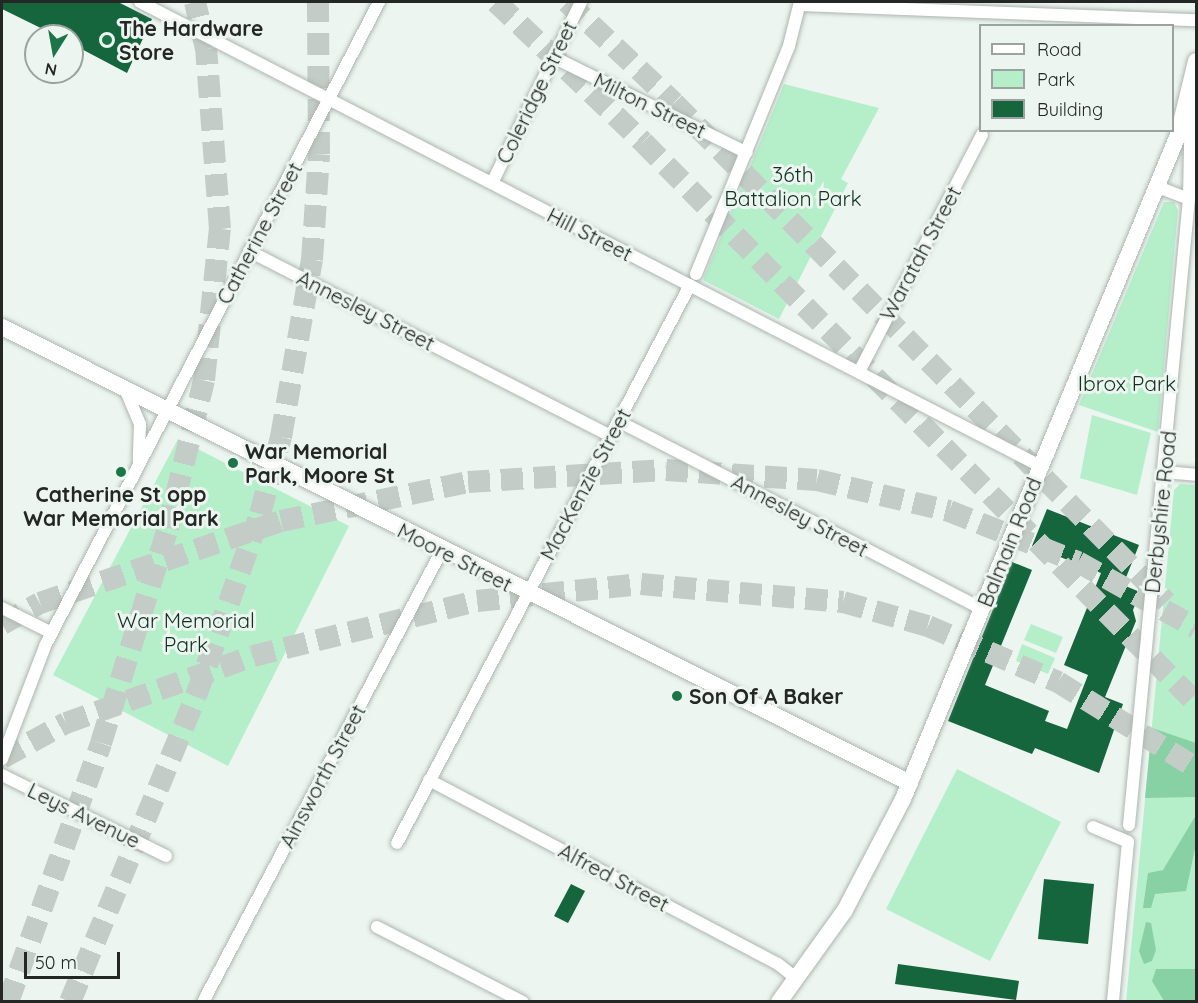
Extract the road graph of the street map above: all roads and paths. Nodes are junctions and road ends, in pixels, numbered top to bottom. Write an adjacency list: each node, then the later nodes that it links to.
1 (140, 2): 9 (street, Hill Street)
2 (379, 2): 9 (street, Catherine Street)
3 (580, 2): 6 (street, Coleridge Street)
4 (800, 3): 5 (street); 11 (street, MacKenzie Street)
5 (1197, 20)
6 (553, 57): 11 (street, Milton Street); 12 (street, Coleridge Street)
7 (1197, 61): 8 (main road, Balmain Road)
8 (1190, 95): 13 (main road, Balmain Road); 14 (street, Derbyshire Road)
9 (330, 99): 12 (street, Hill Street); 15 (street, Catherine Street)
10 (982, 135): 18 (street, Waratah Street)
11 (747, 153): 16 (street, MacKenzie Street)
12 (492, 183): 16 (street, Hill Street)
13 (1155, 186): 14 (street); 24 (main road, Balmain Road)
14 (1189, 199): 25 (street, Derbyshire Road)
15 (249, 250): 20 (street, Catherine Street); 22 (street, Annesley Street)
16 (693, 280): 18 (street, Hill Street); 21 (street, MacKenzie Street)
17 (2, 327): 19 (main road, Moore Street)
18 (859, 372): 24 (street, Hill Street)
19 (126, 391): 20 (main road, Moore Street); 23 (street, Catherine Street)
20 (166, 411): 23 (street, Catherine Street); 27 (main road, Moore Street)
21 (618, 421): 22 (street, MacKenzie Street); 30 (street, Annesley Street)
22 (610, 436): 28 (street, MacKenzie Street)
23 (139, 464): 31 (street, Catherine Street)
24 (1040, 466): 30 (main road, Balmain Road)
25 (1164, 472): 26 (street); 36 (street, Derbyshire Road)
26 (1197, 475)
27 (442, 550): 28 (main road, Moore Street); 42 (street, Ainsworth Street)
28 (527, 593): 34 (street, MacKenzie Street); 35 (main road, Moore Street)
29 (2, 608): 31 (street)
30 (982, 609): 35 (main road, Balmain Road)
31 (52, 633): 32 (street, Catherine Street)
32 (2, 759)
33 (2, 775): 39 (street, Leys Avenue)
34 (429, 780): 38 (street, MacKenzie Street); 41 (street, Alfred Street)
35 (910, 783): 41 (main road, Balmain Road)
36 (1129, 825)
37 (1093, 826): 45 (street)
38 (397, 843)
39 (166, 855)
40 (377, 927): 43 (street)
41 (796, 978): 44 (main road, Balmain Road)
42 (203, 1002)
43 (523, 1002)
44 (779, 1002)
45 (1113, 1002)

